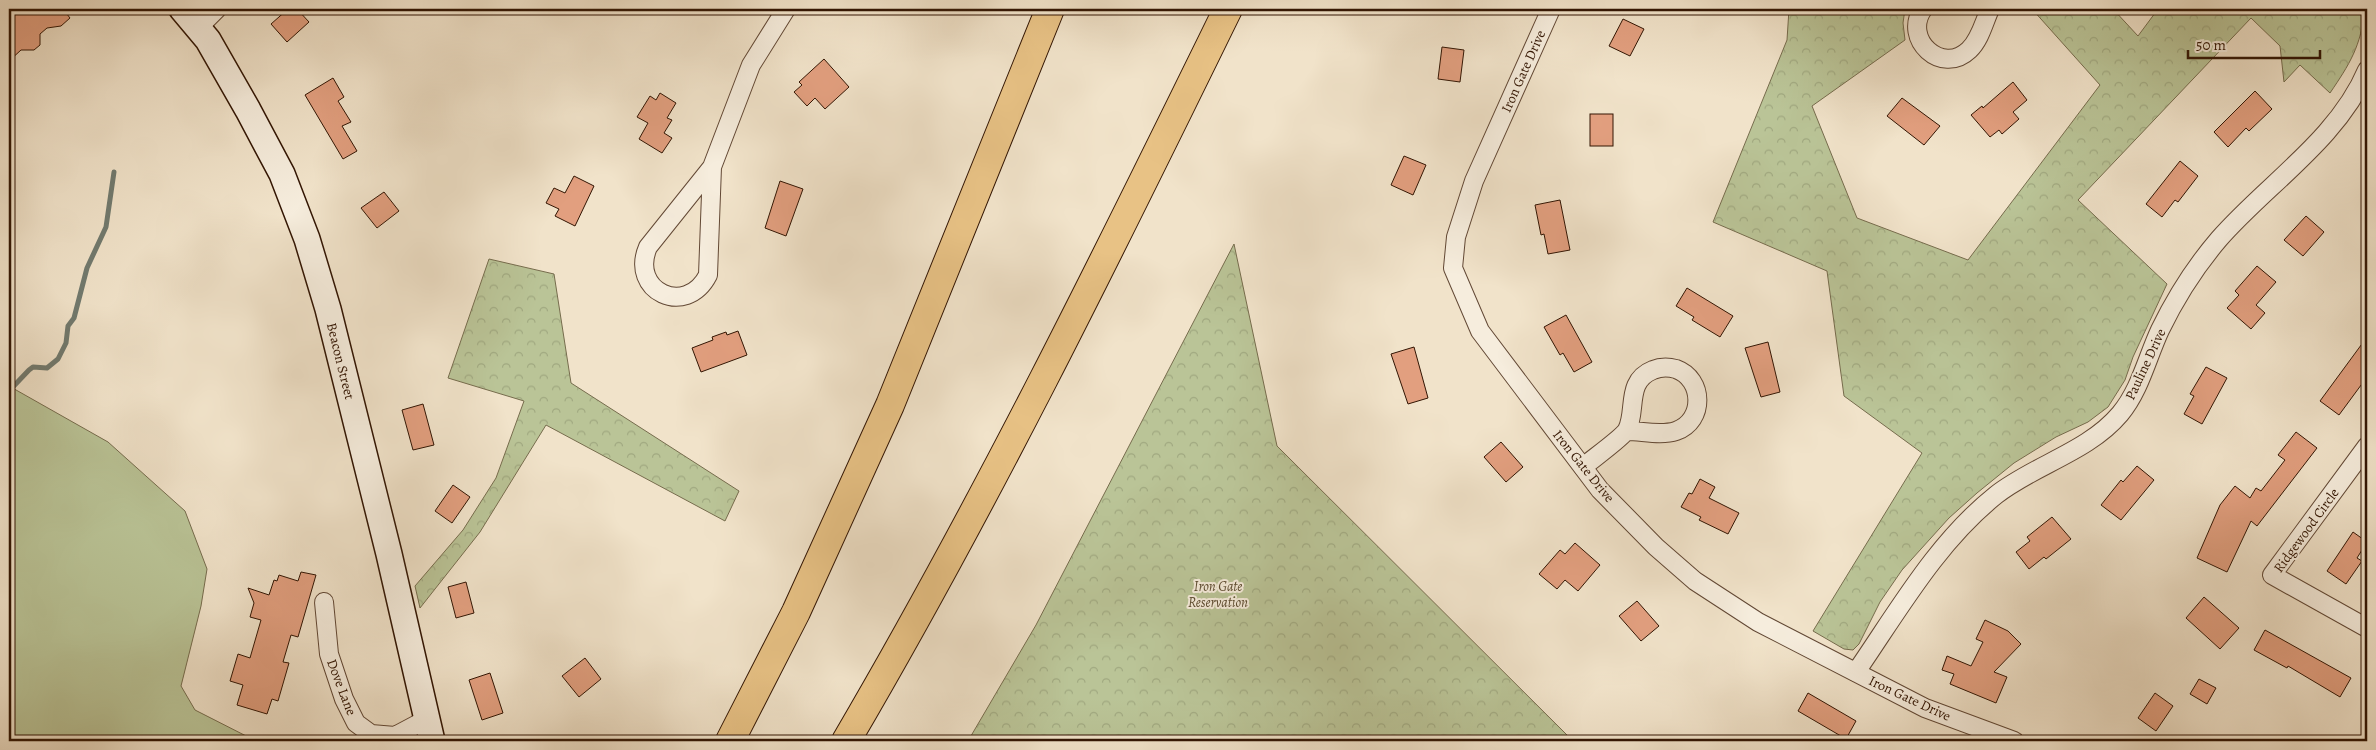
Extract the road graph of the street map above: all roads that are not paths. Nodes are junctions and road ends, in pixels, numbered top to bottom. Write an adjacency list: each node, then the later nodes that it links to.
1 (182, 9): 9 (main road, Beacon Street)
2 (217, 9): 9 (street)
3 (786, 9): 11 (street)
4 (1050, 9): 20 (highway)
5 (1228, 9): 21 (highway)
6 (1551, 9): 14 (street, Iron Gate Drive)
7 (1923, 9): 8 (street)
8 (1990, 9)
9 (199, 27): 18 (main road, Beacon Street)
10 (2367, 70): 17 (street, Pauline Drive)
11 (712, 167): 11 (street)
12 (1627, 430): 12 (street); 14 (street)
13 (2367, 446): 16 (street, Ridgewood Circle)
14 (1583, 467): 17 (street, Iron Gate Drive)
15 (324, 602): 19 (street, Dove Lane)
16 (2367, 628)
17 (1856, 672): 22 (street, Iron Gate Drive)
18 (429, 730): 19 (street, Dove Lane)
19 (396, 739)
20 (730, 741)
21 (846, 741)
22 (2014, 741)

